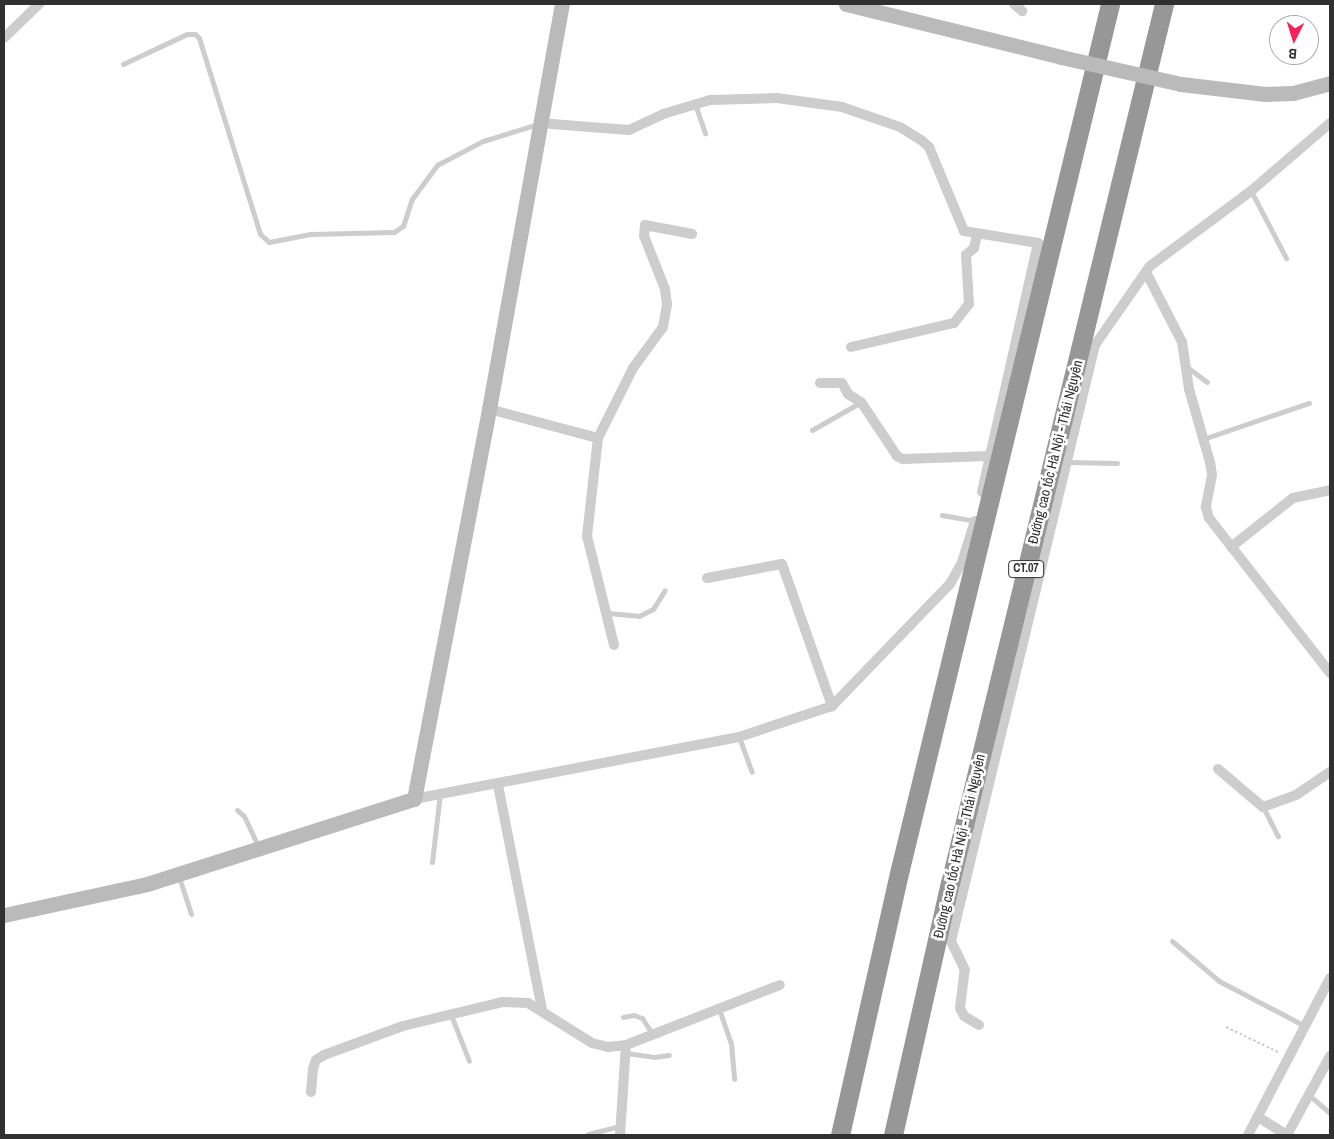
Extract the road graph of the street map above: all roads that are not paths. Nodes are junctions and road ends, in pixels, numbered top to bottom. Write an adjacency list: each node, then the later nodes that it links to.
1 (39, 4): 6 (street)
2 (846, 4): 8 (street, bridge)
3 (1110, 4): 78 (highway)
4 (1164, 4): 79 (highway, Đường cao tốc Hà Nội - Thái Nguyên / CT.07)
5 (564, 7): 10 (street)
6 (4, 38)
7 (123, 64): 10 (lane)
8 (1330, 83)
9 (696, 104): 10 (street); 12 (lane); 15 (street)
10 (540, 123): 24 (street)
11 (1330, 124): 13 (street)
12 (705, 133)
13 (1251, 191): 16 (lane); 17 (street)
14 (692, 234): 26 (street)
15 (977, 236): 18 (street); 28 (street)
16 (1286, 258)
17 (1146, 272): 19 (street); 29 (street)
18 (852, 348)
19 (1187, 367): 20 (lane); 27 (street)
20 (1207, 382)
21 (820, 383): 22 (street)
22 (861, 402): 25 (lane); 28 (street)
23 (1309, 402): 27 (lane)
24 (489, 408): 26 (street); 47 (street)
25 (812, 430)
26 (598, 438): 37 (street)
27 (1204, 439): 34 (street)
28 (989, 456): 33 (street)
29 (1067, 462): 30 (lane); 63 (street)
30 (1117, 464)
31 (1330, 490): 34 (street)
32 (942, 516): 33 (lane)
33 (976, 521): 40 (street)
34 (1231, 547): 39 (street)
35 (707, 578): 40 (street)
36 (665, 590): 37 (lane)
37 (607, 613): 38 (street)
38 (614, 645)
39 (1330, 673)
40 (832, 706): 41 (street)
41 (739, 737): 43 (lane); 45 (street)
42 (1218, 769): 48 (street)
43 (752, 772)
44 (1330, 772): 48 (street)
45 (498, 785): 46 (street); 59 (street)
46 (440, 793): 47 (street); 52 (lane)
47 (414, 799): 51 (street)
48 (1263, 806): 50 (lane)
49 (237, 810): 51 (lane)
50 (1278, 836)
51 (259, 848): 53 (street)
52 (432, 862)
53 (178, 874): 54 (street); 55 (lane)
54 (4, 914)
55 (191, 914)
56 (1172, 941): 64 (lane)
57 (1330, 978): 64 (street)
58 (780, 985): 60 (street)
59 (542, 1010): 61 (street); 66 (street)
60 (718, 1010): 65 (street); 70 (lane)
61 (451, 1014): 69 (lane); 71 (street)
62 (623, 1017): 65 (lane)
63 (979, 1025)
64 (1305, 1026): 74 (street)
65 (653, 1034): 66 (street)
66 (625, 1049): 67 (lane); 75 (street)
67 (669, 1055)
68 (1330, 1056): 72 (street)
69 (469, 1061)
70 (734, 1079)
71 (311, 1092)
72 (1308, 1095): 73 (lane); 76 (street)
73 (1330, 1114)
74 (1258, 1117): 76 (street); 80 (street)
75 (621, 1131): 77 (lane)
76 (1284, 1133)
77 (588, 1134)
78 (840, 1135)
79 (893, 1135)
80 (1248, 1135)

